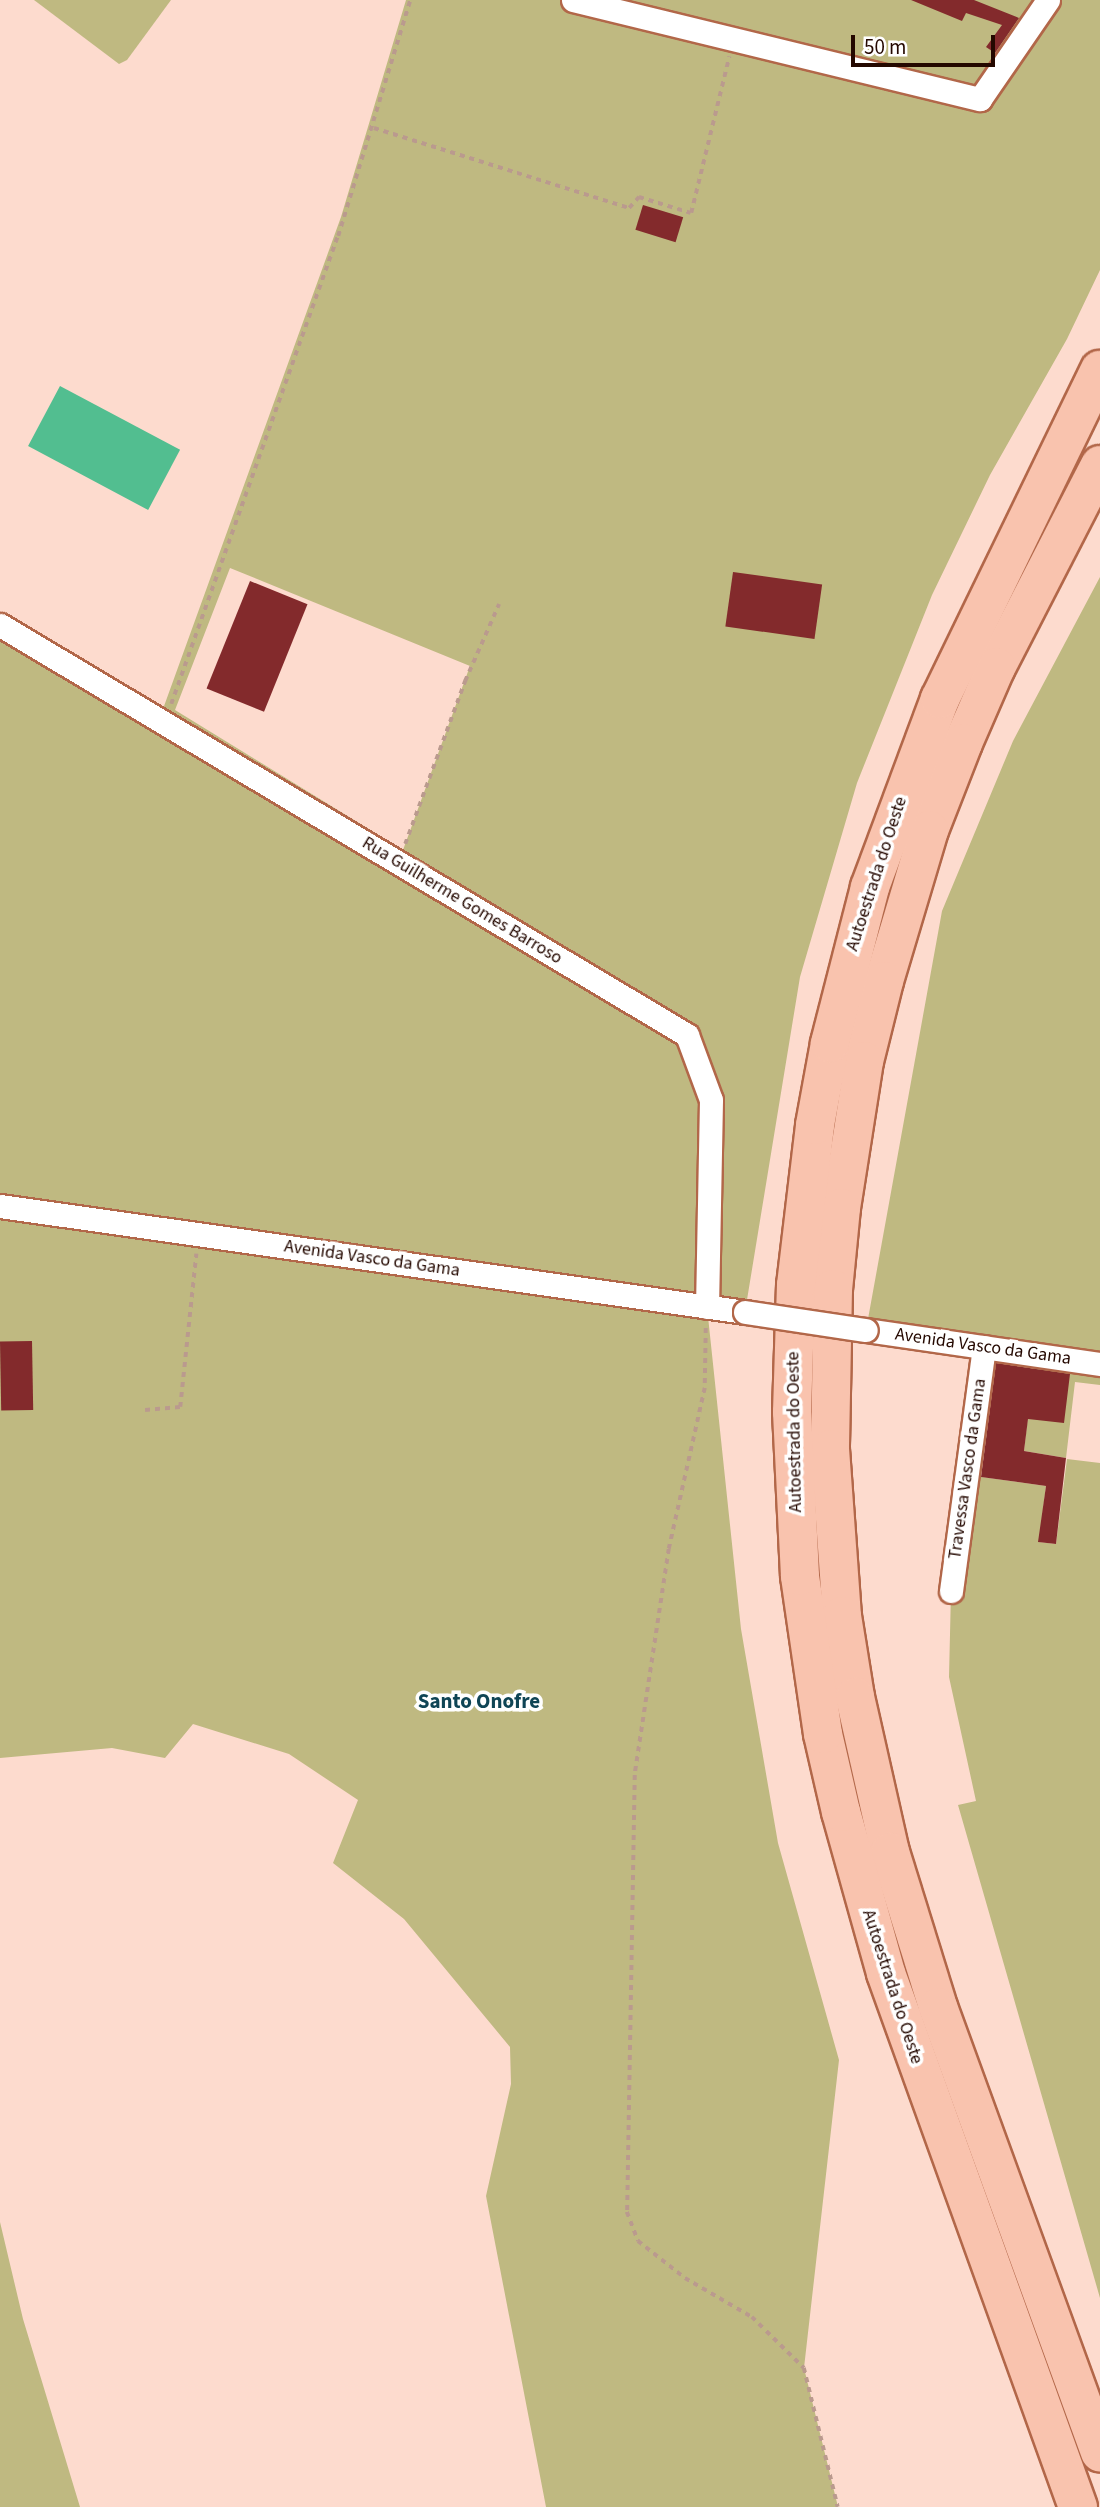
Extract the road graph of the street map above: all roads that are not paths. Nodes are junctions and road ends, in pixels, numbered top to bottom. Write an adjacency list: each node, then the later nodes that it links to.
1 (573, 0): 2 (street)
2 (1048, 0)
3 (1100, 370): 11 (highway, Autoestrada do Oeste)
4 (1100, 465): 12 (highway, Autoestrada do Oeste)
5 (0, 625): 7 (street, Rua Guilherme Gomes Barroso)
6 (0, 1206): 7 (street, Avenida Vasco da Gama)
7 (707, 1307): 8 (street, Avenida Vasco da Gama, bridge)
8 (984, 1347): 9 (street, Avenida Vasco da Gama); 10 (street, Travessa Vasco da Gama)
9 (1100, 1364)
10 (951, 1591)
11 (1006, 2305): 13 (highway); 14 (highway, Autoestrada do Oeste)
12 (1100, 2452)
13 (1056, 2507)
14 (1078, 2507)

